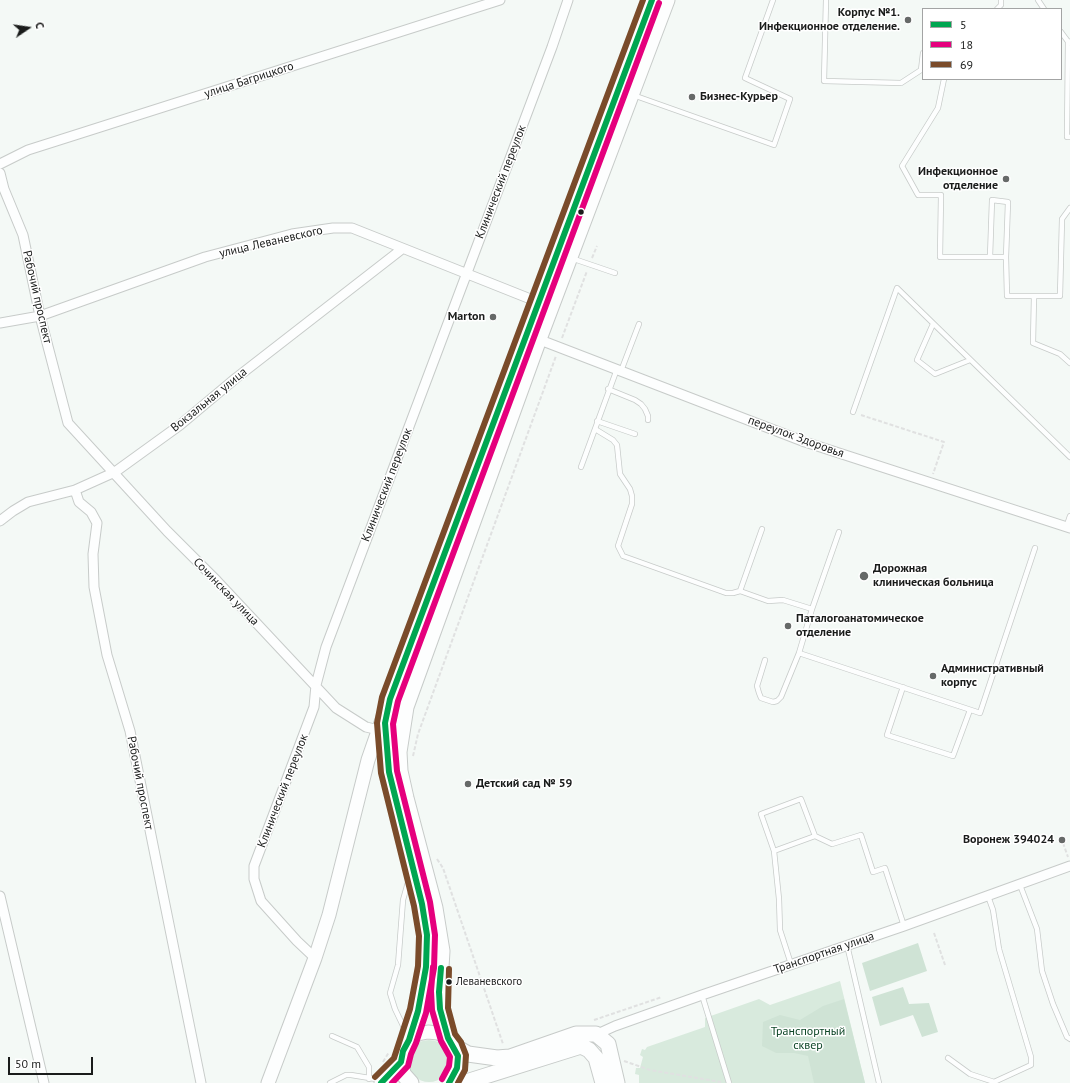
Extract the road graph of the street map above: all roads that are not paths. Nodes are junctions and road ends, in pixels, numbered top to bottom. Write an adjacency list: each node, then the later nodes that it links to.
1 (500, 0): 13 (street, улица Багрицкого)
2 (568, 0): 21 (street, Клинический переулок)
3 (652, 0): 23 (main road)
4 (667, 0): 11 (main road)
5 (772, 0): 11 (lane)
6 (826, 0): 9 (lane)
7 (1062, 33): 8 (lane)
8 (1069, 43): 12 (lane)
9 (922, 62)
10 (944, 80): 17 (lane)
11 (632, 94): 19 (main road)
12 (1070, 137)
13 (0, 164)
14 (0, 173): 24 (street, Рабочий проспект)
15 (1070, 208): 22 (lane)
16 (402, 249): 21 (street, улица Леваневского); 24 (street, улица Леваневского); 41 (street, Вокзальная улица)
17 (990, 257): 18 (lane); 18 (lane)
18 (1006, 257): 22 (lane)
19 (570, 258): 20 (lane); 28 (main road)
20 (615, 273)
21 (466, 275): 23 (street, улица Леваневского); 53 (street, Клинический переулок)
22 (1034, 296): 30 (lane)
23 (538, 302): 28 (main road)
24 (40, 316): 25 (street, улица Леваневского); 36 (street, Рабочий проспект)
25 (0, 323)
26 (639, 324): 31 (lane)
27 (933, 324): 29 (lane); 29 (lane); 33 (lane)
28 (533, 336): 31 (street, переулок Здоровья); 56 (main road); 57 (main road)
29 (970, 360): 39 (lane)
30 (1070, 363)
31 (619, 370): 32 (lane); 45 (street, переулок Здоровья)
32 (608, 389): 34 (lane); 35 (lane)
33 (853, 412)
34 (597, 420): 37 (lane); 38 (lane)
35 (648, 420)
36 (68, 422): 41 (street, Сочинская улица)
37 (595, 429): 40 (lane); 49 (lane)
38 (635, 434)
39 (1070, 457)
40 (581, 467)
41 (115, 472): 42 (street, Вокзальная улица); 53 (street, Сочинская улица)
42 (75, 490): 44 (street, Вокзальная улица); 80 (street, Рабочий проспект)
43 (1070, 516): 45 (lane)
44 (0, 521)
45 (1068, 528)
46 (762, 529): 49 (lane)
47 (839, 532): 50 (lane)
48 (1034, 548): 55 (lane)
49 (740, 591): 50 (lane)
50 (812, 609): 51 (lane)
51 (800, 653): 52 (lane); 54 (lane)
52 (765, 660)
53 (316, 686): 56 (street, Сочинская улица); 67 (street, Клинический переулок)
54 (903, 687): 55 (lane); 55 (lane)
55 (970, 710)
56 (382, 731): 57 (street, Сочинская улица); 60 (main road); 67 (main road)
57 (400, 734): 74 (main road)
58 (815, 836): 59 (lane); 59 (lane); 65 (lane)
59 (774, 851): 68 (lane)
60 (412, 861): 73 (main road); 73 (lane)
61 (1069, 862): 62 (street, Транспортная улица)
62 (1020, 885): 64 (street, Транспортная улица); 72 (lane)
63 (0, 896): 79 (street)
64 (988, 896): 65 (street, Транспортная улица); 76 (lane)
65 (904, 926): 66 (street, Транспортная улица)
66 (847, 945): 68 (street, Транспортная улица); 89 (lane)
67 (315, 958): 81 (main road)
68 (791, 964): 69 (street, Транспортная улица)
69 (702, 995): 70 (street, Транспортная улица); 88 (lane)
70 (596, 1034): 74 (main road); 75 (street, Транспортная улица); 87 (main road)
71 (332, 1036): 78 (lane)
72 (1070, 1039)
73 (409, 1040): 74 (main road); 77 (main road)
74 (451, 1042): 84 (main road)
75 (581, 1046): 85 (main road); 86 (main road)
76 (948, 1058)
77 (401, 1062): 78 (main road); 83 (main road)
78 (377, 1081): 82 (lane)
79 (44, 1083)
80 (201, 1083)
81 (268, 1083)
82 (330, 1083)
83 (411, 1083)
84 (449, 1083)
85 (463, 1083)
86 (603, 1083)
87 (617, 1083)
88 (729, 1083)
89 (879, 1083)

